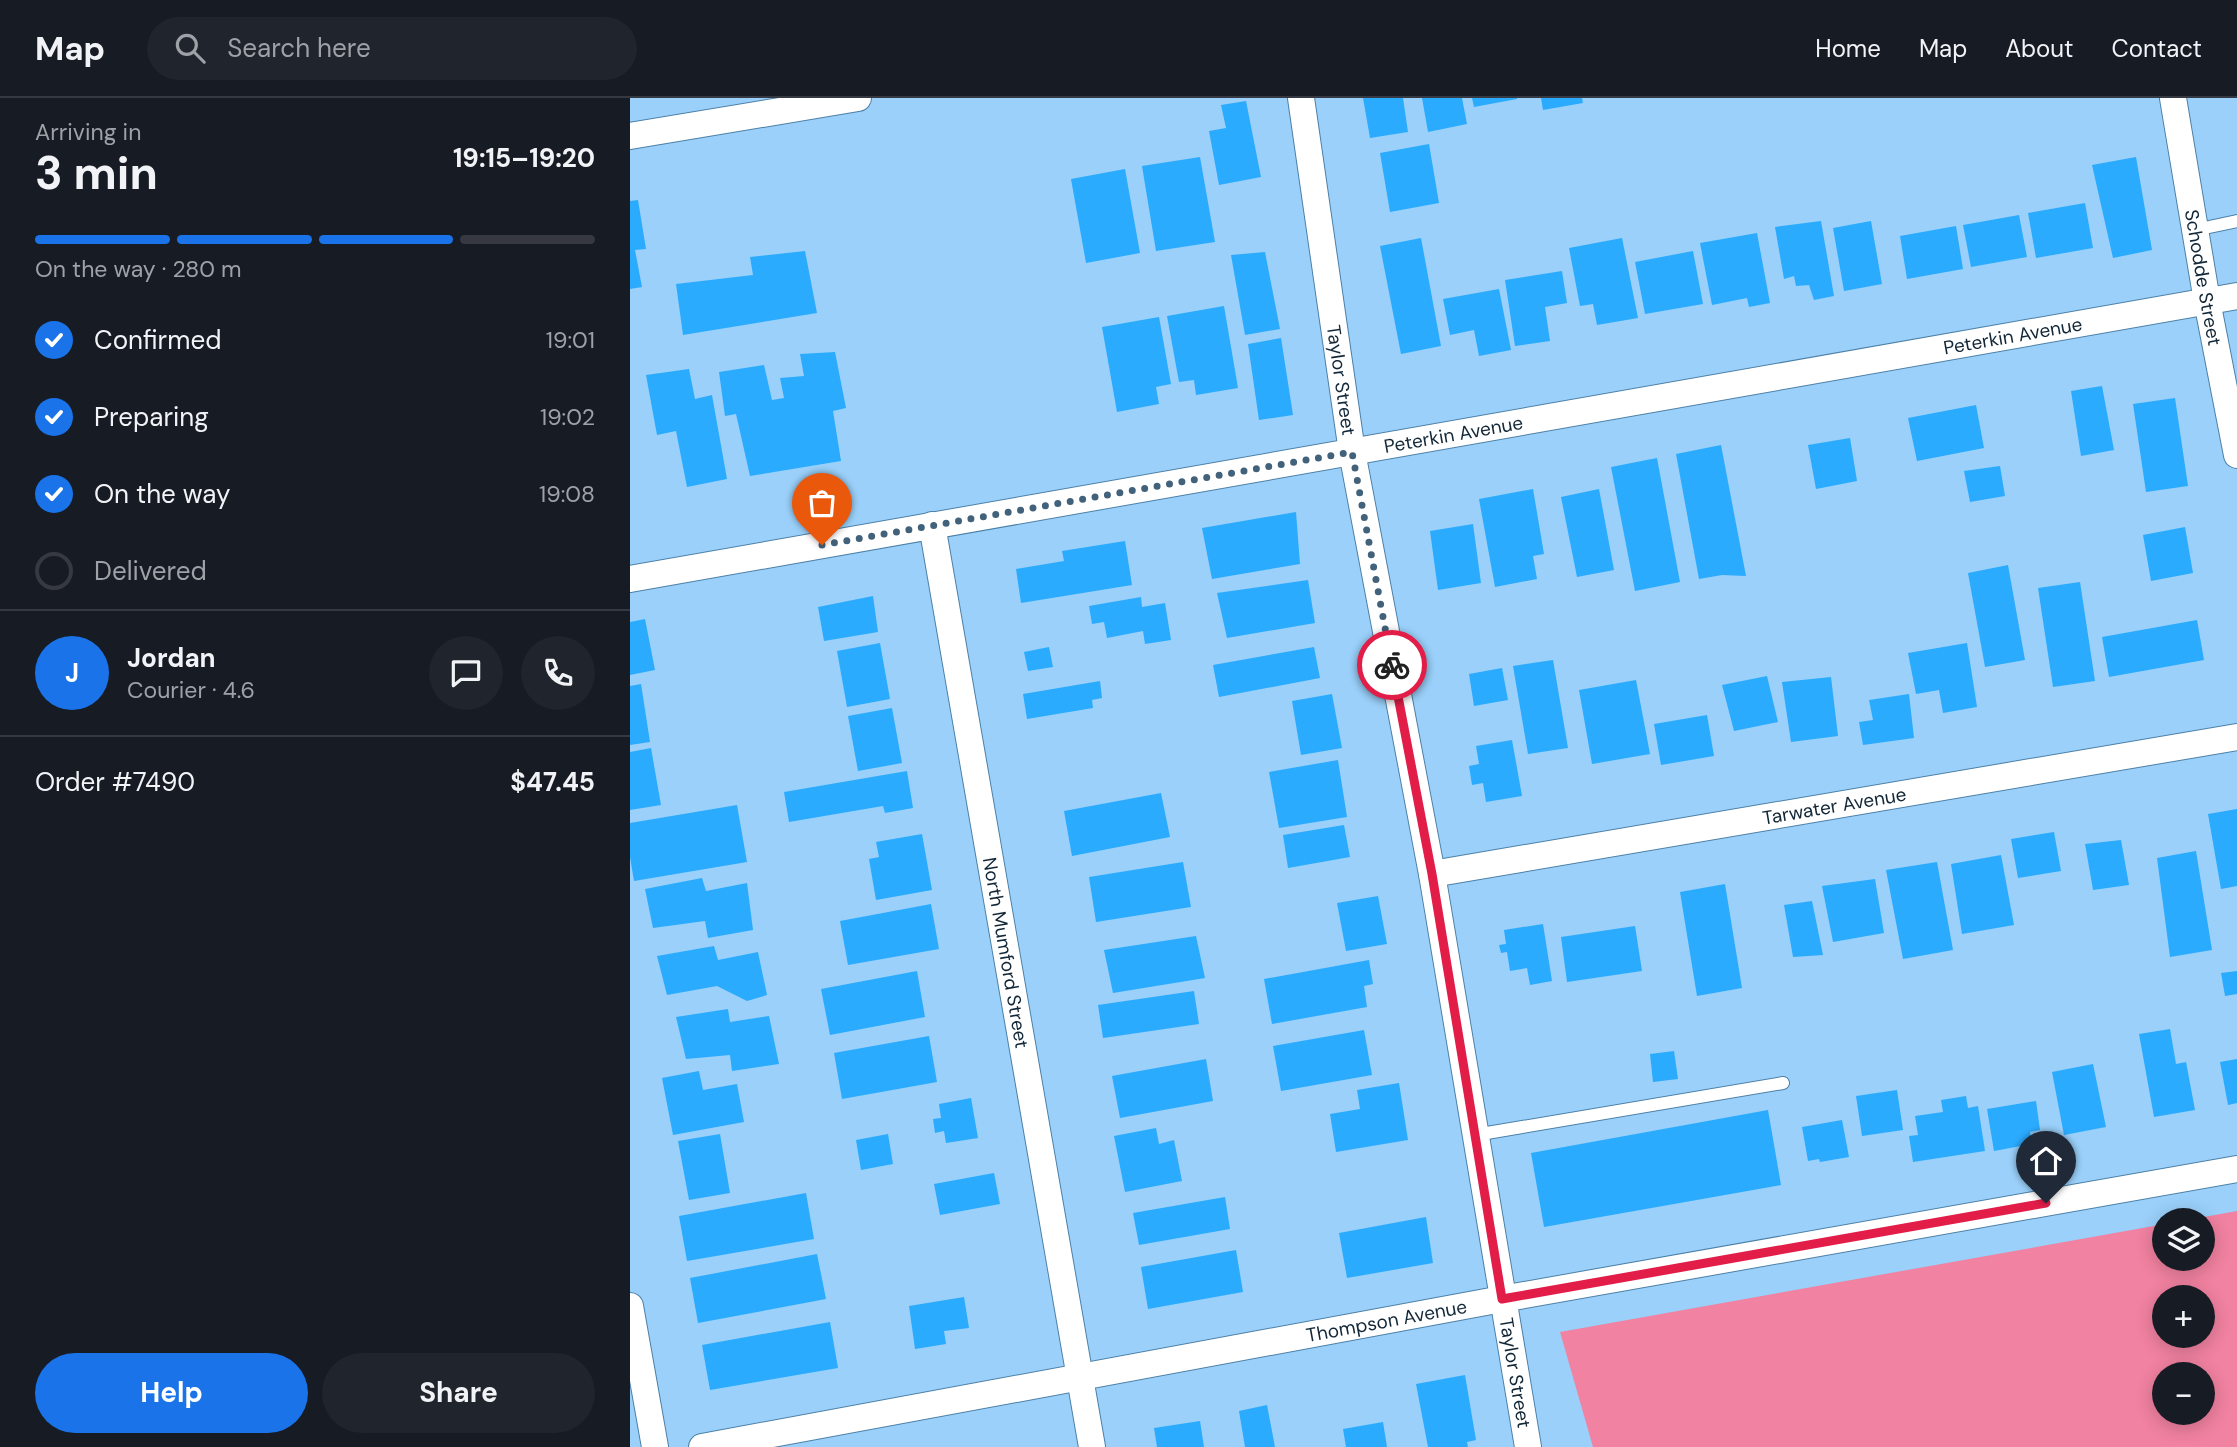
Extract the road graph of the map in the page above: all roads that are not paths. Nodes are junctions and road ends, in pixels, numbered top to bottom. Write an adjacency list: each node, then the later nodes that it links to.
1 (858, 98): 4 (street)
2 (1301, 98): 9 (street, Taylor Street)
3 (2173, 98): 6 (street, Schodde Street)
4 (630, 136)
5 (2237, 221): 6 (lane)
6 (2195, 230): 8 (street, Schodde Street)
7 (2237, 296): 8 (street, Peterkin Avenue)
8 (2207, 301): 9 (street, Peterkin Avenue); 10 (street, Schodde Street)
9 (1352, 452): 11 (street, Peterkin Avenue); 14 (street, Taylor Street)
10 (2237, 455)
11 (932, 525): 12 (street, Peterkin Avenue); 20 (street, North Mumford Street)
12 (630, 579)
13 (2237, 737): 14 (street, Tarwater Avenue)
14 (1432, 874): 16 (street, Taylor Street)
15 (1783, 1083): 16 (lane)
16 (1475, 1135): 18 (street, Taylor Street)
17 (2237, 1169): 18 (street, Thompson Avenue)
18 (1502, 1299): 20 (street, Thompson Avenue); 24 (street, Taylor Street)
19 (630, 1306): 21 (street)
20 (1080, 1378): 22 (street, Thompson Avenue); 23 (street, North Mumford Street)
21 (654, 1447)
22 (702, 1447)
23 (1092, 1447)
24 (1528, 1447)

